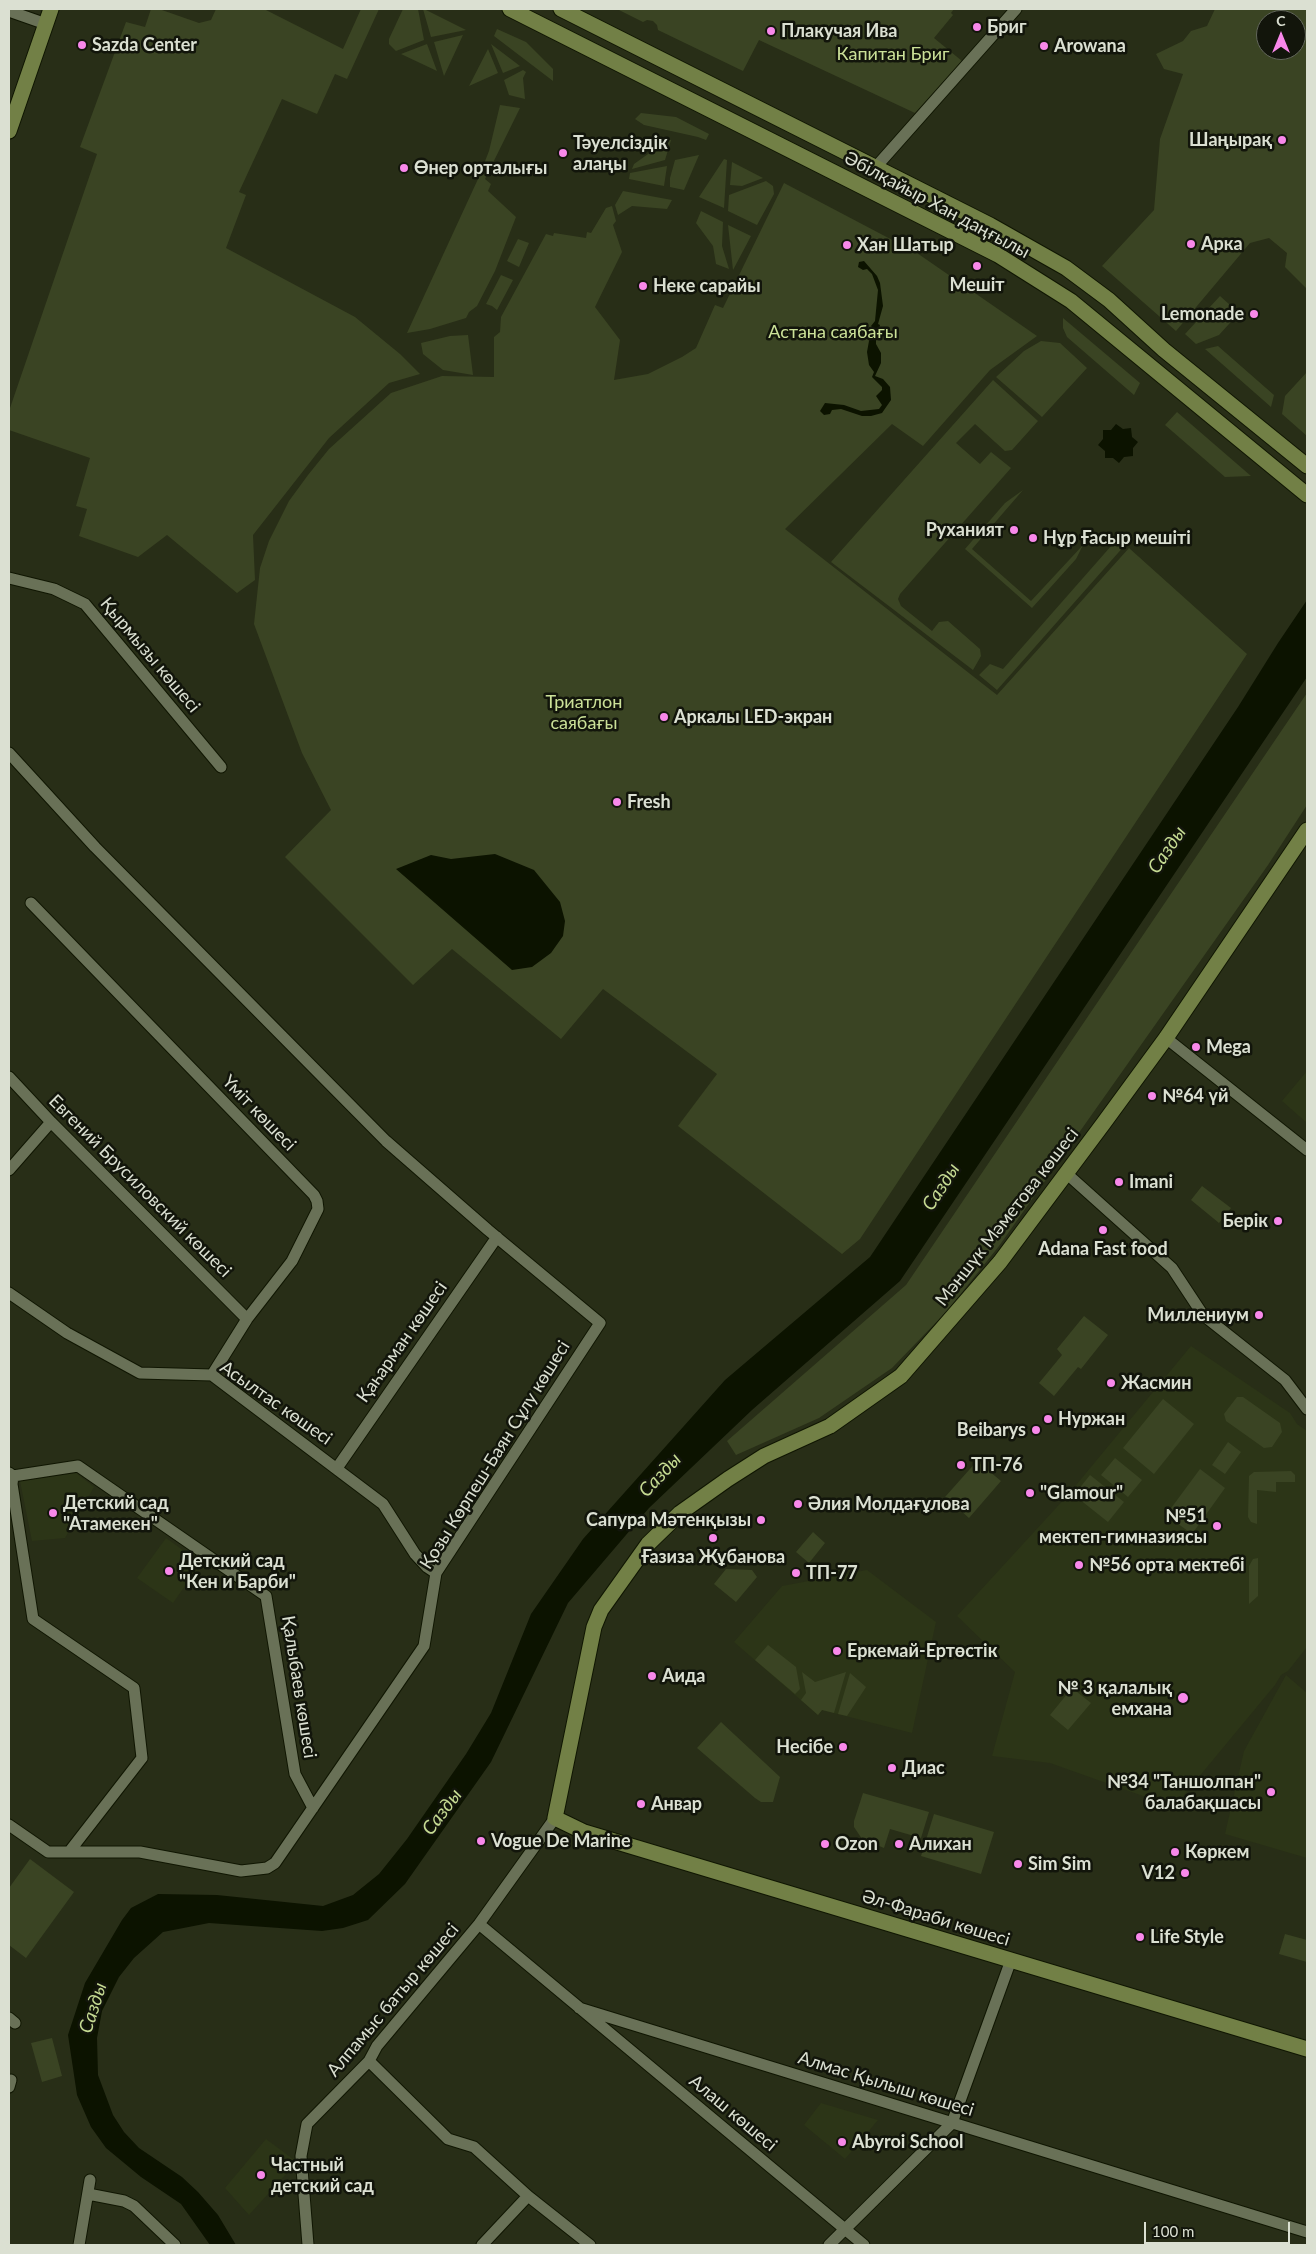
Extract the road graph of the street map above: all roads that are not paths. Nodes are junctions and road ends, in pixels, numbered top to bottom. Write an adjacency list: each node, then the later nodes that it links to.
1 (51, 9): 6 (street)
2 (510, 9): 10 (street, Әбілқайыр Хан даңғылы)
3 (561, 9): 8 (street, Әбілқайыр Хан даңғылы)
4 (1016, 9): 8 (street)
5 (9, 11): 6 (street)
6 (46, 24): 7 (street)
7 (9, 131)
8 (875, 168): 9 (street, Әбілқайыр Хан даңғылы)
9 (1109, 300): 10 (street); 12 (street, Әбілқайыр Хан даңғылы)
10 (1071, 301): 11 (street, Әбілқайыр Хан даңғылы)
11 (1214, 420): 12 (street); 14 (street, Әбілқайыр Хан даңғылы)
12 (1263, 430): 13 (street, Әбілқайыр Хан даңғылы)
13 (1307, 466)
14 (1307, 495)
15 (9, 578): 17 (street, Қырмызы көшесі)
16 (9, 753): 26 (street)
17 (221, 767)
18 (1307, 830): 20 (street, Мәншүк Мәметова көшесі)
19 (31, 903): 28 (street, Үміт көшесі)
20 (1166, 1038): 23 (street); 25 (street, Мәншүк Мәметова көшесі)
21 (9, 1077): 22 (street, Евгений Брусиловский көшесі)
22 (51, 1122): 24 (street); 28 (street, Евгений Брусиловский көшесі)
23 (1307, 1150)
24 (9, 1170)
25 (1066, 1173): 30 (street); 35 (street, Мәншүк Мәметова көшесі)
26 (497, 1238): 31 (street, Қаһарман көшесі); 33 (street, Қозы Көрпеш-Баян Сұлу көшесі)
27 (9, 1293): 29 (street, Асылтас көшесі)
28 (246, 1319): 29 (street, Үміт көшесі)
29 (212, 1375): 31 (street, Асылтас көшесі)
30 (1307, 1409)
31 (337, 1468): 33 (street, Асылтас көшесі)
32 (11, 1474): 34 (street, Қалыбаев көшесі); 37 (street)
33 (436, 1573): 34 (street, Қозы Көрпеш-Баян Сұлу көшесі)
34 (313, 1808): 37 (street, Қозы Көрпеш-Баян Сұлу көшесі)
35 (555, 1818): 38 (street, Алпамыс батыр көшесі); 39 (street, Әл-Фараби көшесі)
36 (9, 1825): 37 (street)
37 (69, 1852)
38 (480, 1924): 40 (street, Алмас Қылыш көшесі); 42 (street, Алпамыс батыр көшесі)
39 (1011, 1960): 41 (street, Әл-Фараби көшесі); 43 (street)
40 (579, 2008): 43 (street, Алмас Қылыш көшесі); 47 (street, Алаш көшесі)
41 (1307, 2049)
42 (369, 2061): 46 (street); 51 (street, Алпамыс батыр көшесі)
43 (952, 2123): 47 (street); 48 (street, Алмас Қылыш көшесі)
44 (90, 2180): 45 (street)
45 (88, 2194): 49 (street); 50 (street)
46 (528, 2196): 52 (street); 53 (street)
47 (845, 2229): 54 (street); 55 (street, Алаш көшесі)
48 (1307, 2232)
49 (79, 2245)
50 (175, 2245)
51 (308, 2245)
52 (482, 2245)
53 (590, 2245)
54 (829, 2245)
55 (864, 2245)

